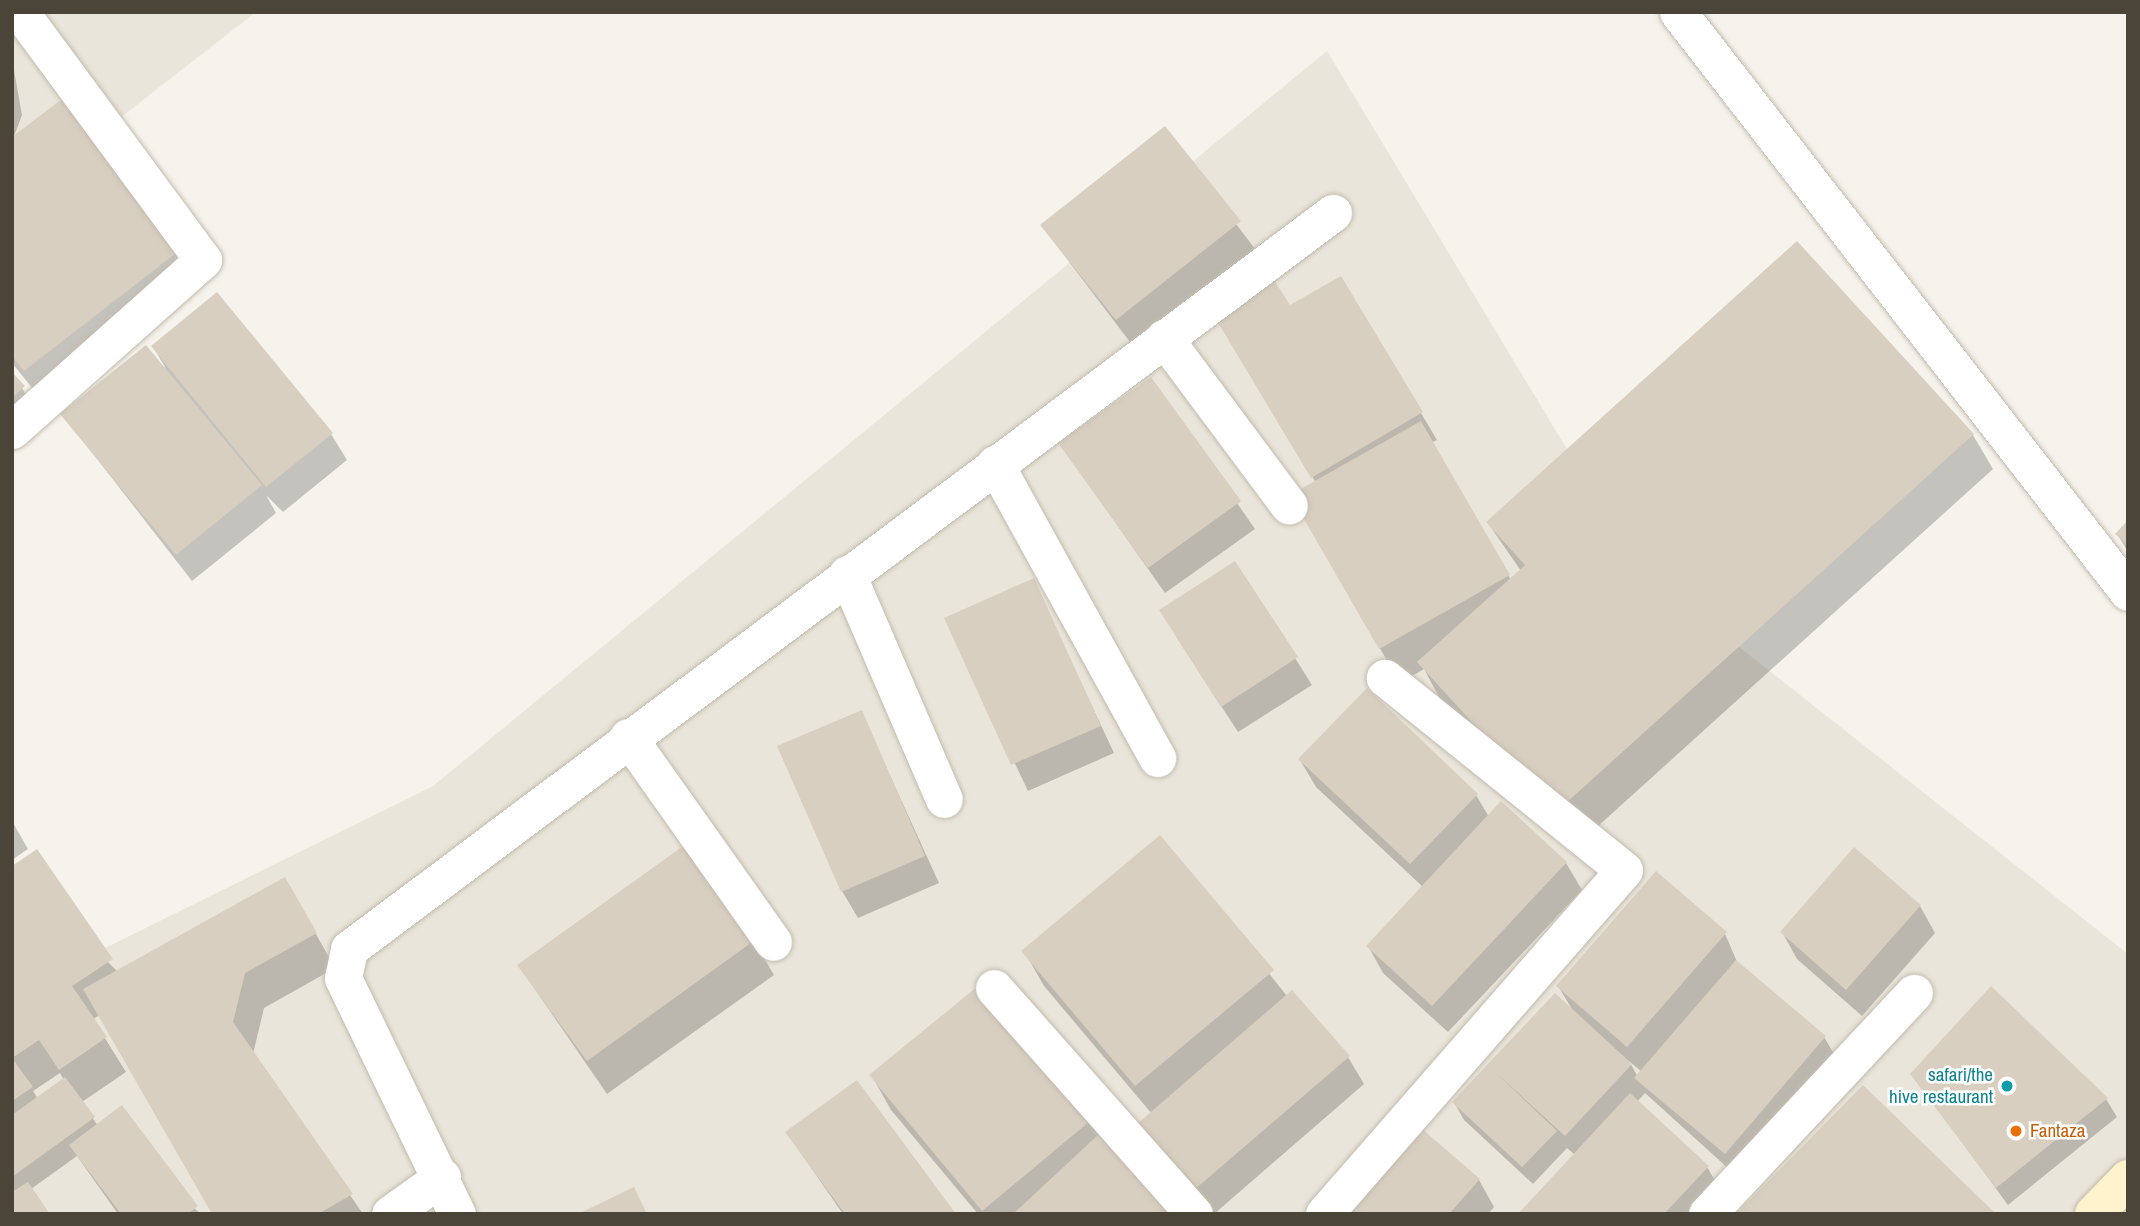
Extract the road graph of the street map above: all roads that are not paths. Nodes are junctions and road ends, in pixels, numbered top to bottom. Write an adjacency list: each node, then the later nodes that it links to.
1 (20, 12): 5 (street)
2 (1678, 12): 9 (street)
3 (1333, 213): 4 (street)
4 (1164, 338): 6 (street); 7 (street)
5 (12, 430)
6 (995, 464): 8 (street); 12 (street)
7 (1289, 506)
8 (847, 574): 11 (street); 13 (street)
9 (2128, 593)
10 (1385, 678): 22 (street)
11 (628, 737): 14 (street); 17 (street)
12 (1157, 758)
13 (944, 799)
14 (774, 942)
15 (994, 988): 21 (street)
16 (1914, 993): 23 (street)
17 (442, 1177): 19 (street); 20 (street)
18 (2128, 1179): 24 (main road)
19 (390, 1214)
20 (457, 1214)
21 (1195, 1214)
22 (1324, 1214)
23 (1707, 1214)
24 (2094, 1214)

